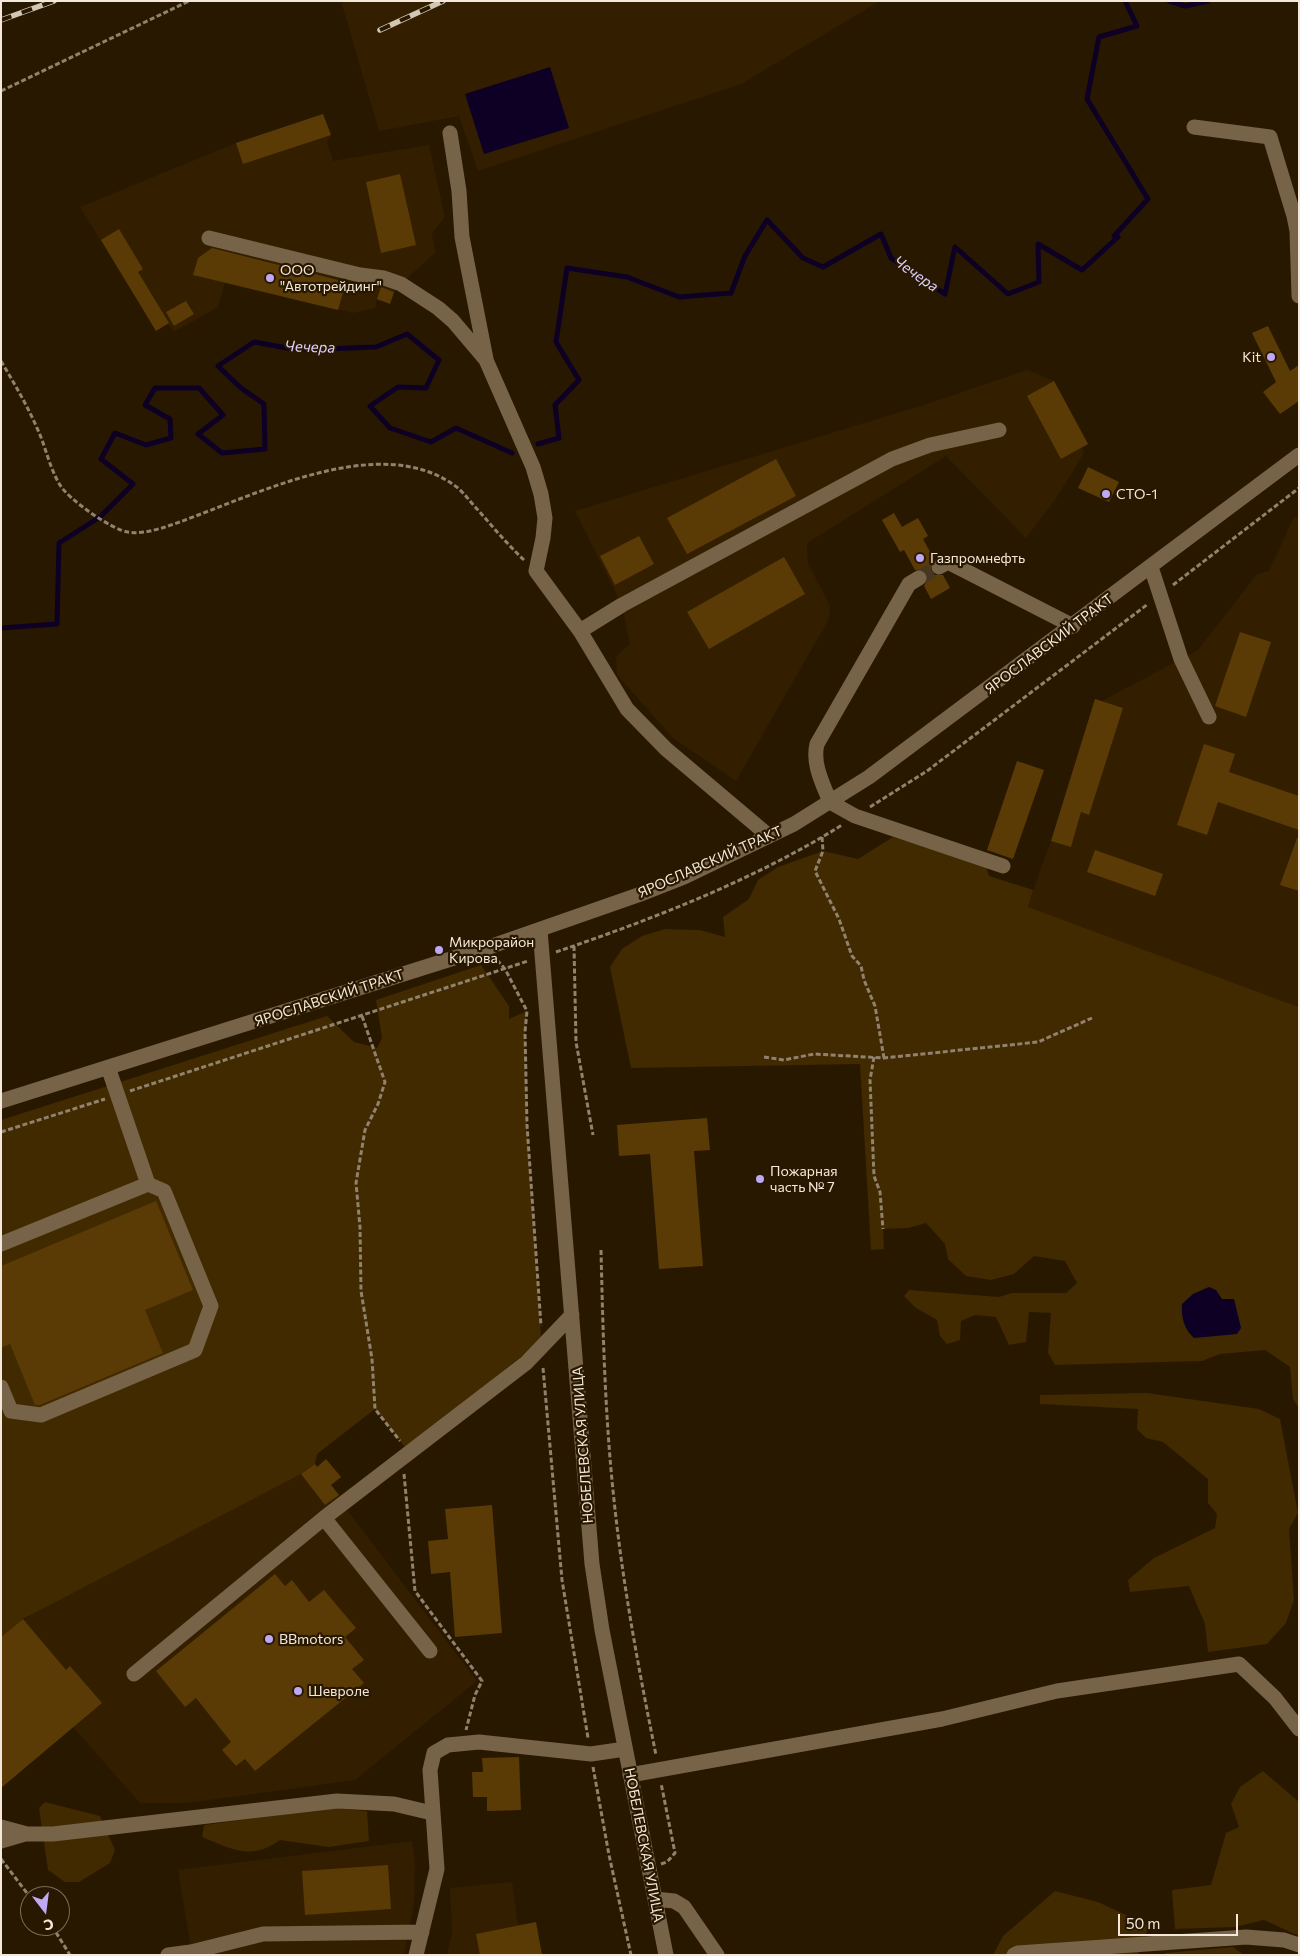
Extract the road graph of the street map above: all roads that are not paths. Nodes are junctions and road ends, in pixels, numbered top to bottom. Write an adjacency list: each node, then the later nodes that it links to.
1 (1194, 127): 4 (street)
2 (450, 133): 5 (street)
3 (209, 238): 5 (street)
4 (1299, 296)
5 (486, 360): 12 (street)
6 (999, 430): 12 (street)
7 (1299, 455): 9 (street, ЯРОСЛАВСКИЙ ТРАКТ)
8 (939, 567): 11 (street)
9 (1151, 567): 11 (street, ЯРОСЛАВСКИЙ ТРАКТ); 13 (street)
10 (919, 578): 14 (street)
11 (1073, 626): 14 (street, ЯРОСЛАВСКИЙ ТРАКТ)
12 (580, 631): 15 (street)
13 (1209, 717)
14 (830, 802): 15 (street, ЯРОСЛАВСКИЙ ТРАКТ); 16 (street)
15 (769, 836): 17 (street, ЯРОСЛАВСКИЙ ТРАКТ)
16 (1003, 866)
17 (540, 930): 18 (street, ЯРОСЛАВСКИЙ ТРАКТ); 22 (street, НОБЕЛЕВСКАЯ УЛИЦА)
18 (108, 1068): 19 (street, ЯРОСЛАВСКИЙ ТРАКТ); 20 (street)
19 (1, 1101)
20 (148, 1184): 21 (street); 23 (street)
21 (1, 1244)
22 (572, 1315): 24 (street); 28 (street, НОБЕЛЕВСКАЯ УЛИЦА)
23 (1, 1387)
24 (324, 1518): 25 (street); 26 (street)
25 (430, 1651)
26 (134, 1674)
27 (1299, 1729): 29 (street)
28 (625, 1749): 29 (street, НОБЕЛЕВСКАЯ УЛИЦА); 30 (street)
29 (630, 1775): 34 (street, НОБЕЛЕВСКАЯ УЛИЦА)
30 (432, 1813): 32 (street); 35 (street)
31 (1, 1827): 32 (street)
32 (27, 1834): 33 (street)
33 (1, 1841)
34 (655, 1899): 39 (street, НОБЕЛЕВСКАЯ УЛИЦА); 40 (street)
35 (422, 1932): 37 (street); 38 (street)
36 (1299, 1945): 41 (street)
37 (168, 1955)
38 (416, 1955)
39 (666, 1955)
40 (716, 1955)
41 (1014, 1955)

